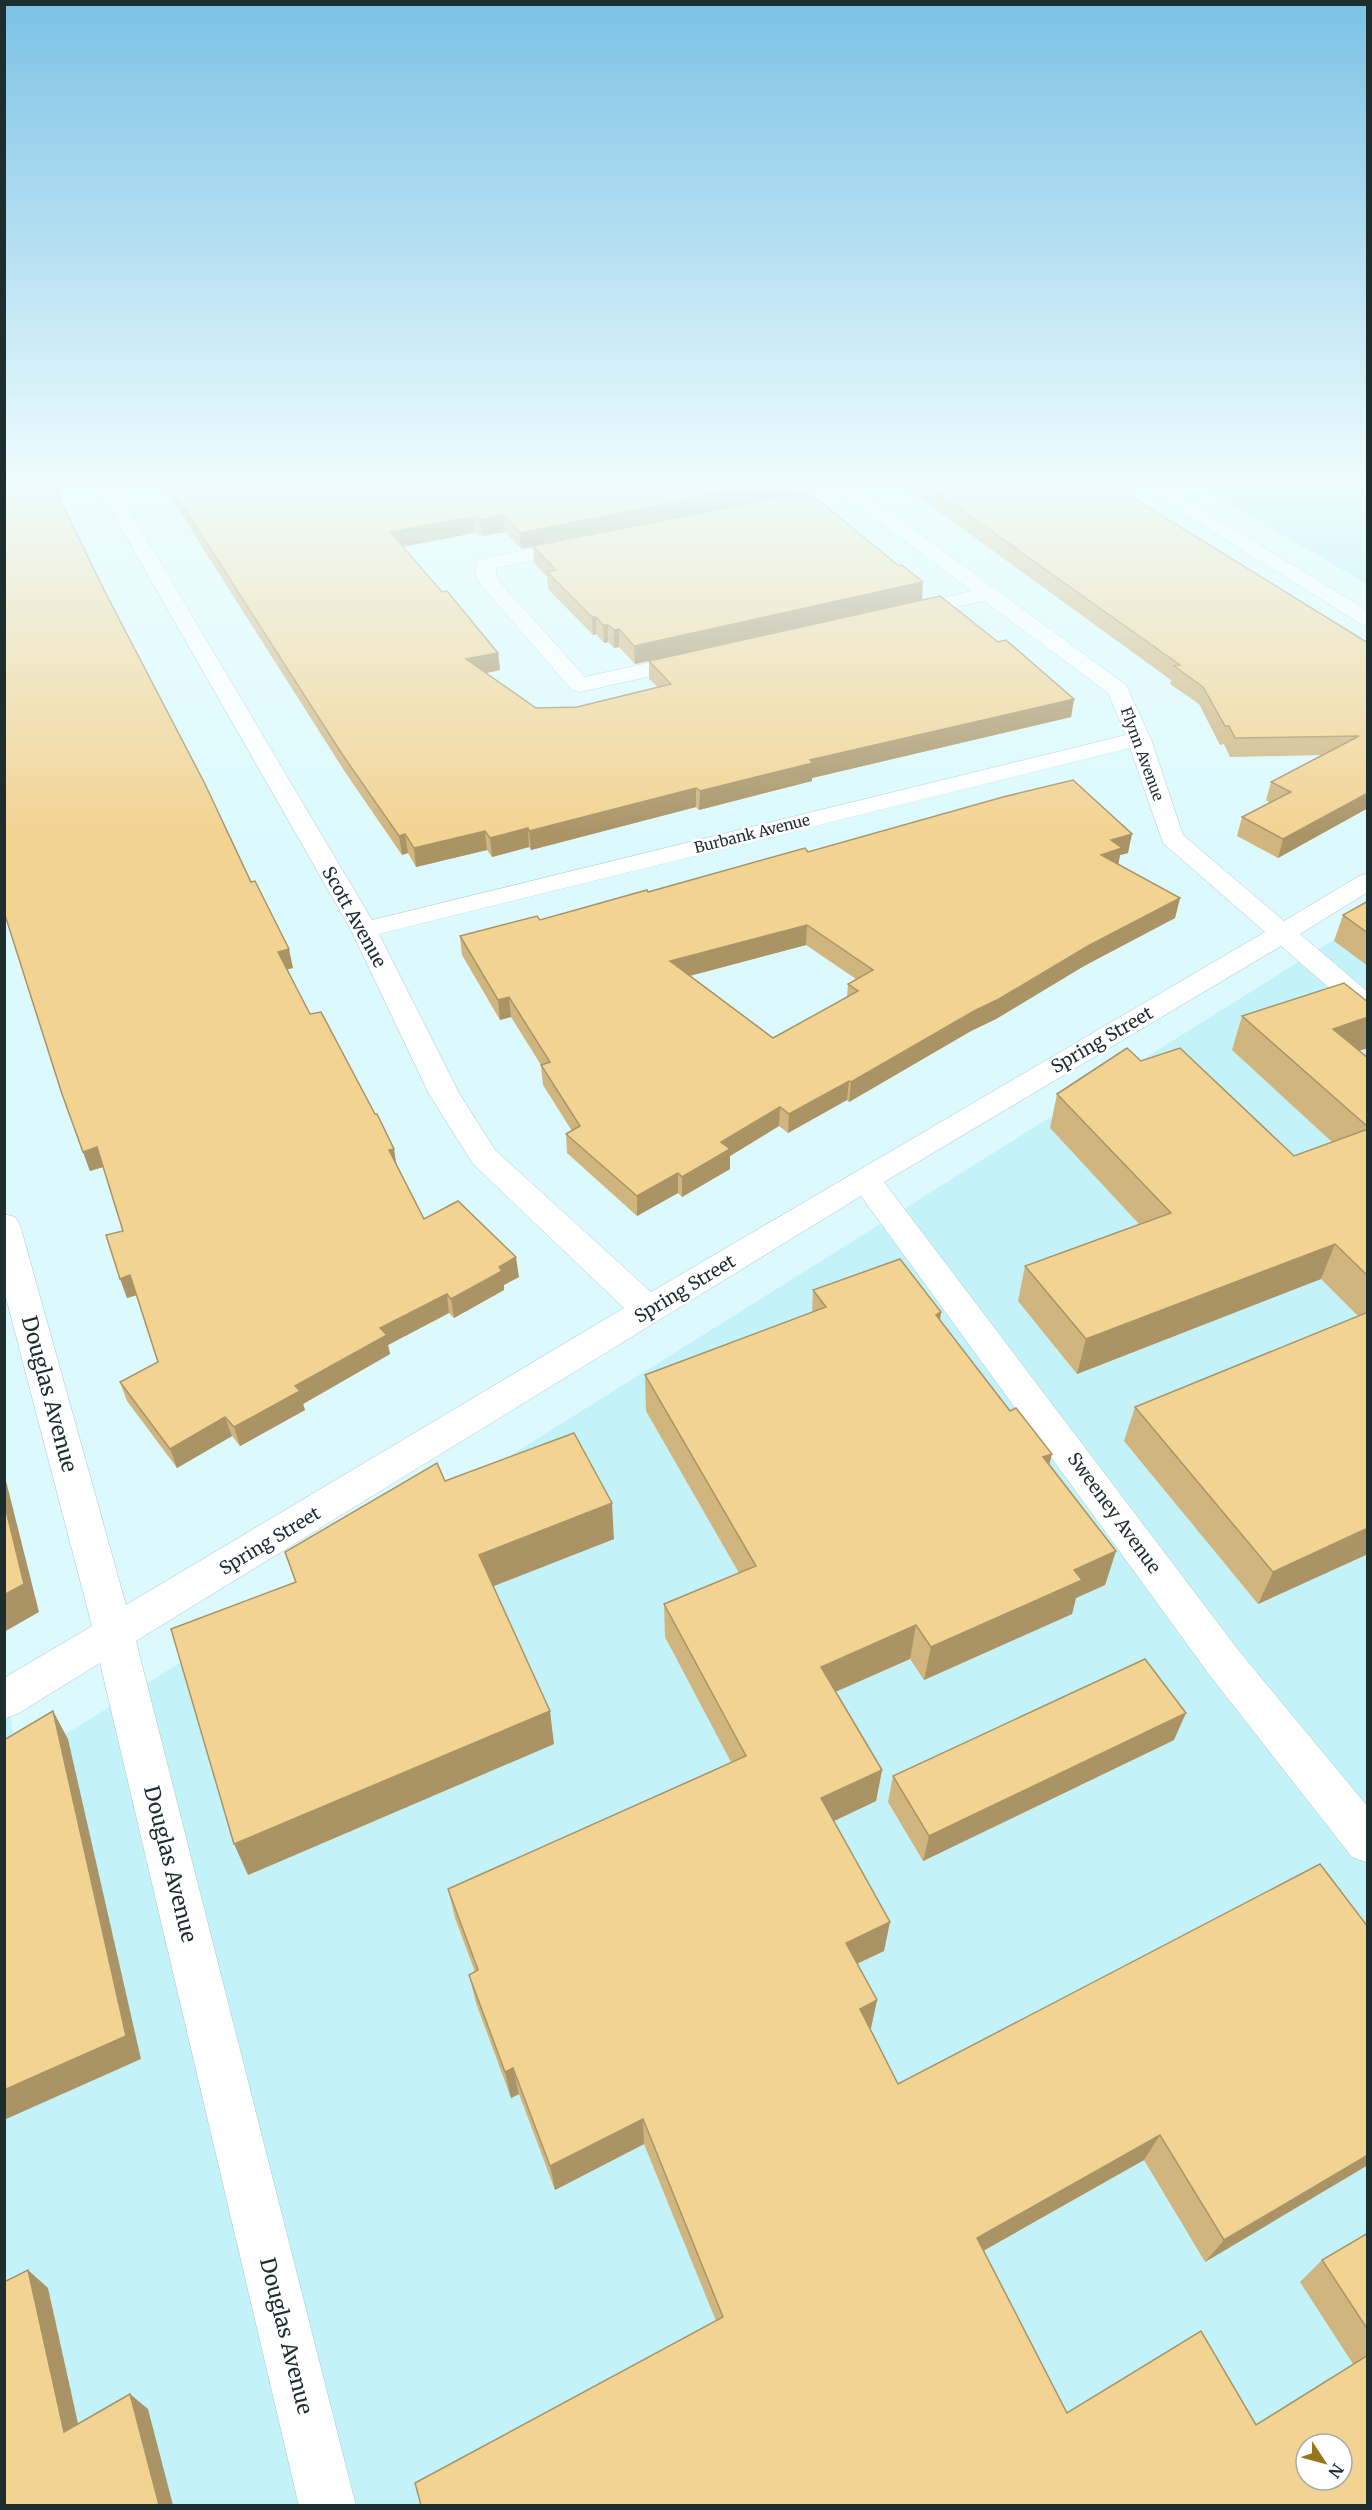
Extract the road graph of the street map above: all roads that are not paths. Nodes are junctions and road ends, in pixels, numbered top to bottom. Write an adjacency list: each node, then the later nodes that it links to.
1 (173, 601): 11 (street, Scott Avenue)
2 (506, 601): 8 (street)
3 (955, 601): 6 (street)
4 (996, 601): 9 (street, Flynn Avenue)
5 (1337, 601): 7 (street)
6 (882, 618)
7 (1368, 620)
8 (707, 656)
9 (1139, 739): 11 (street, Burbank Avenue); 12 (street, Flynn Avenue)
10 (1368, 881): 12 (street, Spring Street)
11 (364, 930): 16 (street, Scott Avenue)
12 (1281, 934): 13 (street, Flynn Avenue); 14 (street, Spring Street)
13 (1368, 1007)
14 (865, 1179): 16 (street, Spring Street); 19 (street, Sweeney Avenue)
15 (4, 1225): 17 (street, Douglas Avenue)
16 (649, 1311): 17 (street, Spring Street)
17 (114, 1635): 18 (street, Spring Street); 20 (street, Douglas Avenue)
18 (4, 1700)
19 (1368, 1842)
20 (328, 2505)

